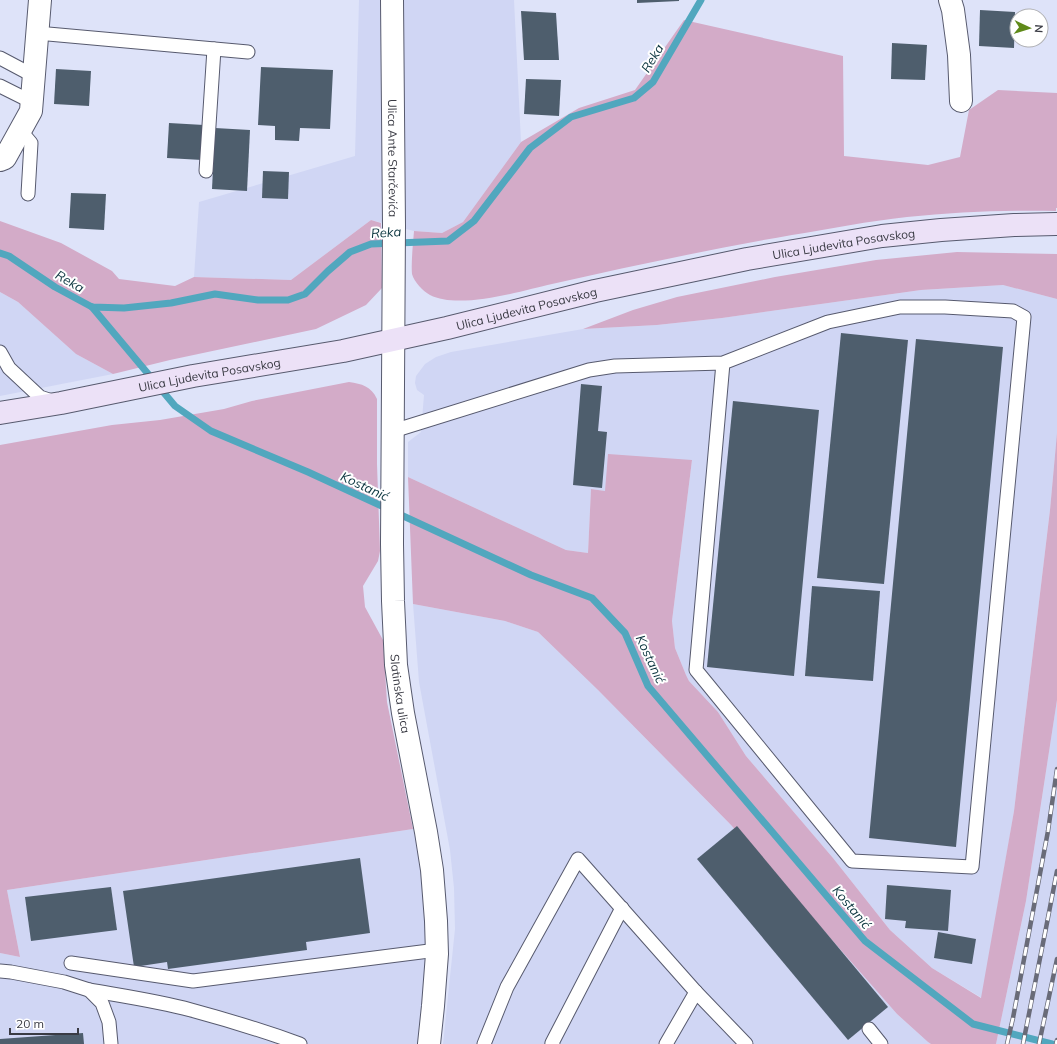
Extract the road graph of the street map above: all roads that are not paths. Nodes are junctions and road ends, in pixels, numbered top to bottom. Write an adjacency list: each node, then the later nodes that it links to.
1 (40, 0): 4 (street)
2 (392, 0): 17 (street, Ulica Ante Starčevića)
3 (950, 0): 10 (street)
4 (37, 33): 5 (lane); 8 (street)
5 (214, 49): 6 (lane); 14 (lane)
6 (248, 52)
7 (0, 58): 8 (lane)
8 (34, 76): 11 (street)
9 (0, 86): 11 (lane)
10 (961, 101)
11 (32, 102): 12 (street)
12 (20, 130): 13 (street); 15 (lane)
13 (0, 160)
14 (206, 171)
15 (28, 194)
16 (1056, 224): 17 (main road, Ulica Ljudevita Posavskog)
17 (393, 340): 20 (main road, Ulica Ljudevita Posavskog); 22 (street, Slatinska ulica)
18 (0, 352): 20 (lane)
19 (723, 363): 19 (lane); 22 (lane)
20 (61, 403): 21 (main road, Ulica Ljudevita Posavskog)
21 (0, 413)
22 (393, 431): 24 (street, Slatinska ulica)
23 (622, 908): 28 (lane); 33 (lane); 34 (lane)
24 (437, 950): 25 (lane); 32 (street, Slatinska ulica)
25 (71, 964)
26 (0, 971): 27 (lane)
27 (89, 990): 30 (lane); 31 (lane)
28 (696, 992): 35 (lane); 36 (lane)
29 (869, 1029): 37 (lane)
30 (111, 1044)
31 (300, 1044)
32 (429, 1044)
33 (484, 1044)
34 (553, 1044)
35 (666, 1044)
36 (746, 1044)
37 (882, 1044)

